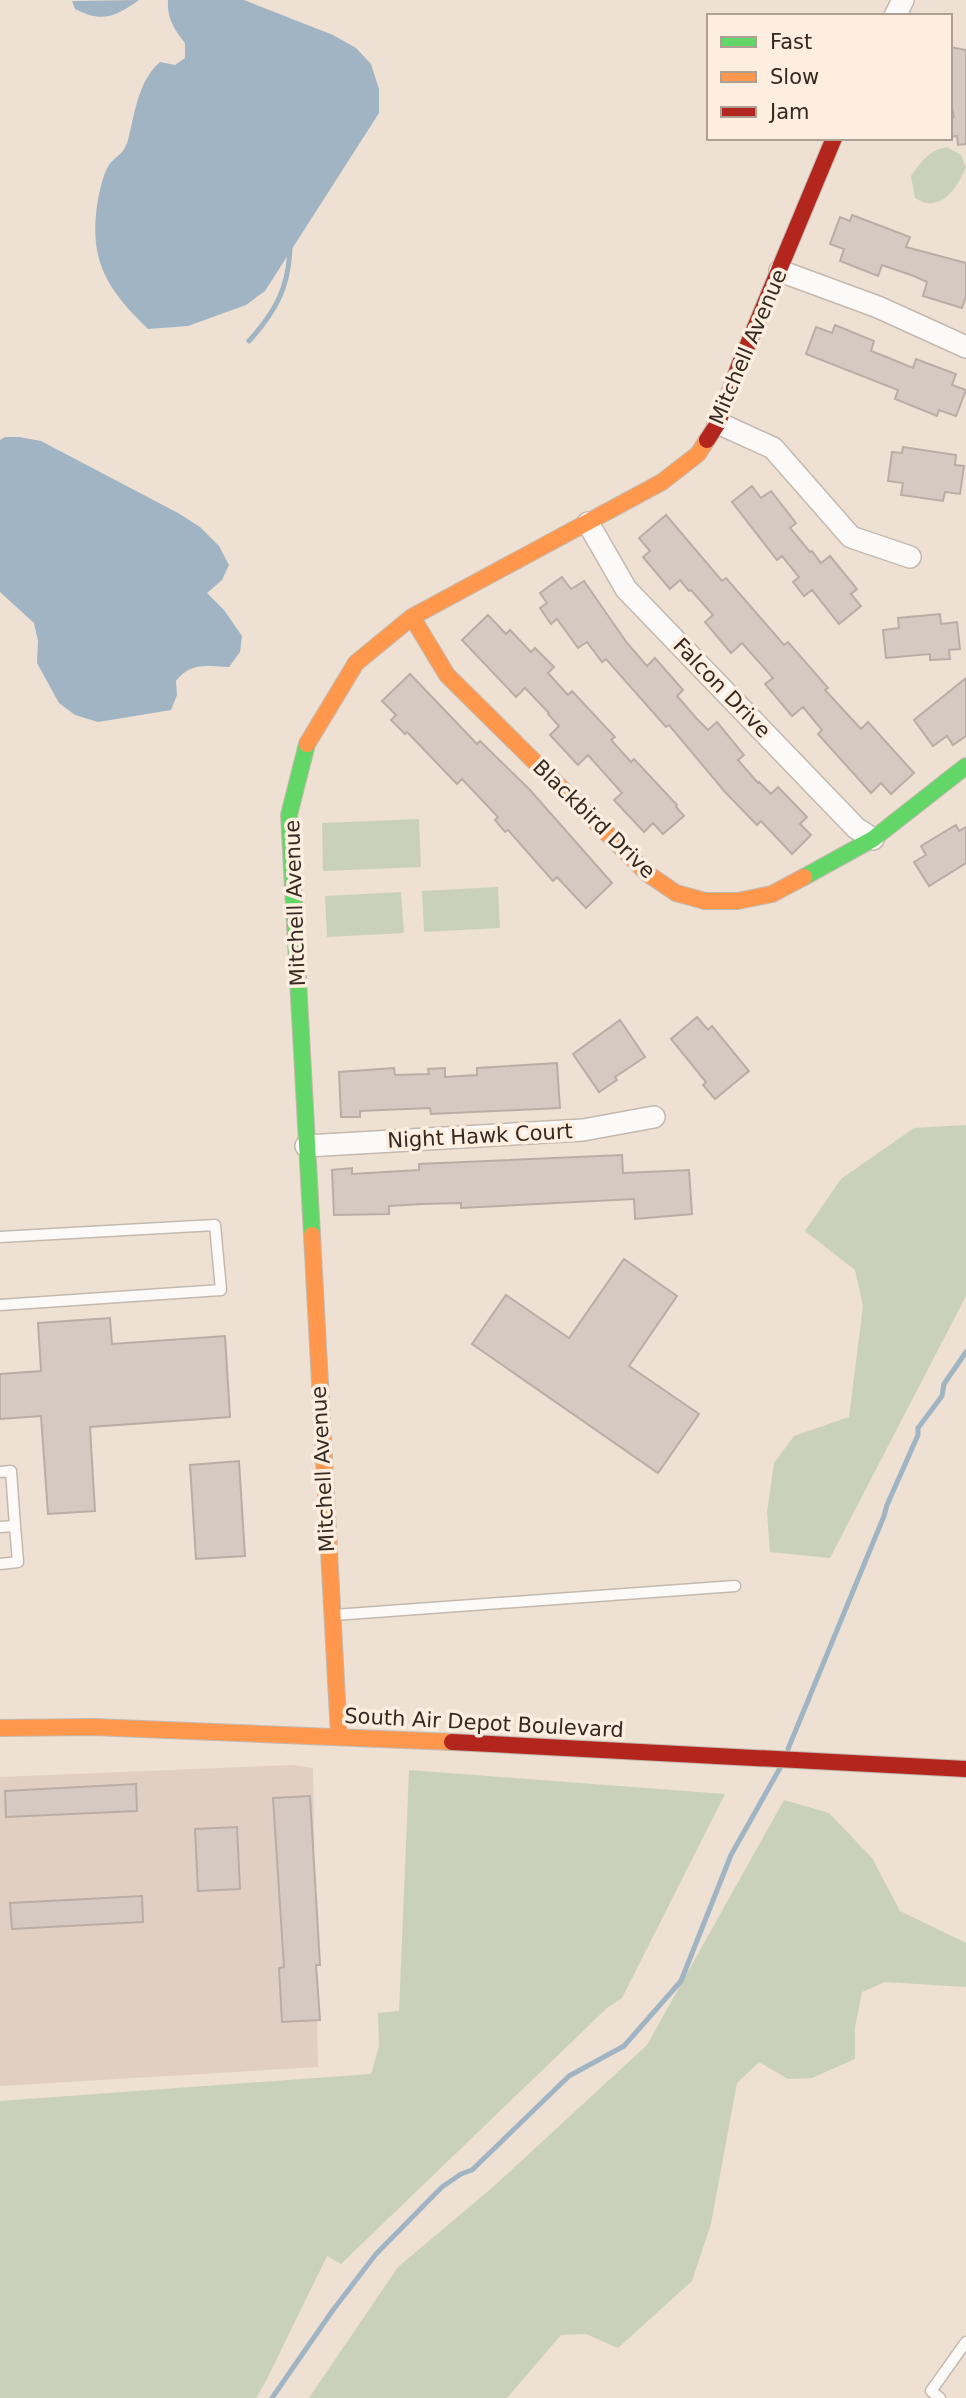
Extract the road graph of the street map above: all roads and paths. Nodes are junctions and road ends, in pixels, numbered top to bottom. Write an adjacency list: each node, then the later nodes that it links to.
1 (833, 140): 2 (street, Mitchell Avenue)
2 (780, 271): 3 (street); 4 (street, Mitchell Avenue)
3 (966, 347)
4 (718, 423): 5 (street, Mitchell Avenue); 6 (street)
5 (588, 523): 7 (street, Mitchell Avenue); 9 (street, Falcon Drive)
6 (910, 557)
7 (412, 617): 9 (street, Blackbird Drive); 11 (street, Mitchell Avenue)
8 (966, 766): 9 (street, Blackbird Drive)
9 (873, 839)
10 (654, 1117): 11 (street, Night Hawk Court)
11 (306, 1146): 19 (street, Mitchell Avenue)
12 (0, 1237): 13 (lane)
13 (0, 1305)
14 (0, 1472): 15 (lane)
15 (15, 1526): 16 (lane); 17 (lane)
16 (0, 1527)
17 (0, 1564)
18 (735, 1586): 19 (lane)
19 (331, 1616): 21 (street, Mitchell Avenue)
20 (0, 1728): 21 (street, South Air Depot Boulevard)
21 (339, 1736): 22 (street, South Air Depot Boulevard)
22 (966, 1769)
23 (966, 2342): 24 (lane)
24 (940, 2398)

